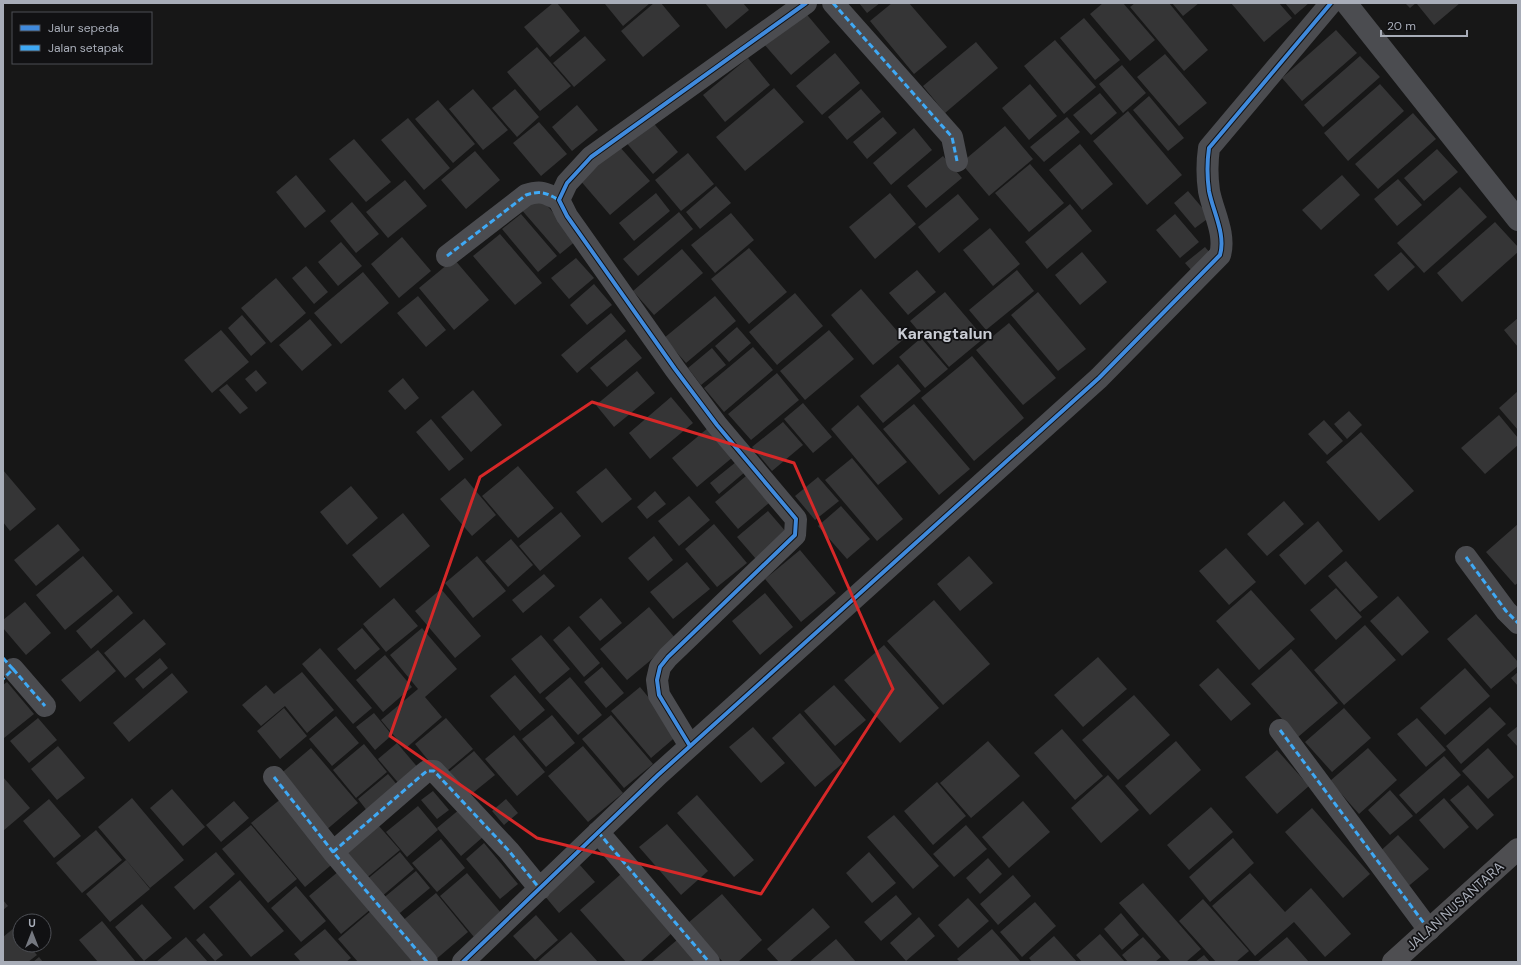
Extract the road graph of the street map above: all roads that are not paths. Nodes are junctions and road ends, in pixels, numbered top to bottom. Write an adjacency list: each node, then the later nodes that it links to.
1 (806, 3): 6 (street)
2 (833, 3): 5 (street)
3 (1331, 3): 14 (street)
4 (1346, 3): 7 (street)
5 (957, 161)
6 (559, 200): 8 (street); 14 (street)
7 (1518, 220)
8 (447, 256)
9 (1466, 557): 10 (street)
10 (1518, 623)
11 (6, 668): 12 (street)
12 (45, 706)
13 (1280, 730): 20 (street)
14 (690, 746): 16 (street)
15 (274, 777): 18 (street)
16 (598, 832): 19 (street); 23 (street)
17 (1518, 849): 20 (highway, JALAN NUSANTARA)
18 (333, 852): 19 (street); 21 (street)
19 (540, 889): 22 (street)
20 (1429, 930): 24 (highway, JALAN NUSANTARA)
21 (428, 962)
22 (463, 962)
23 (709, 962)
24 (1392, 962)

